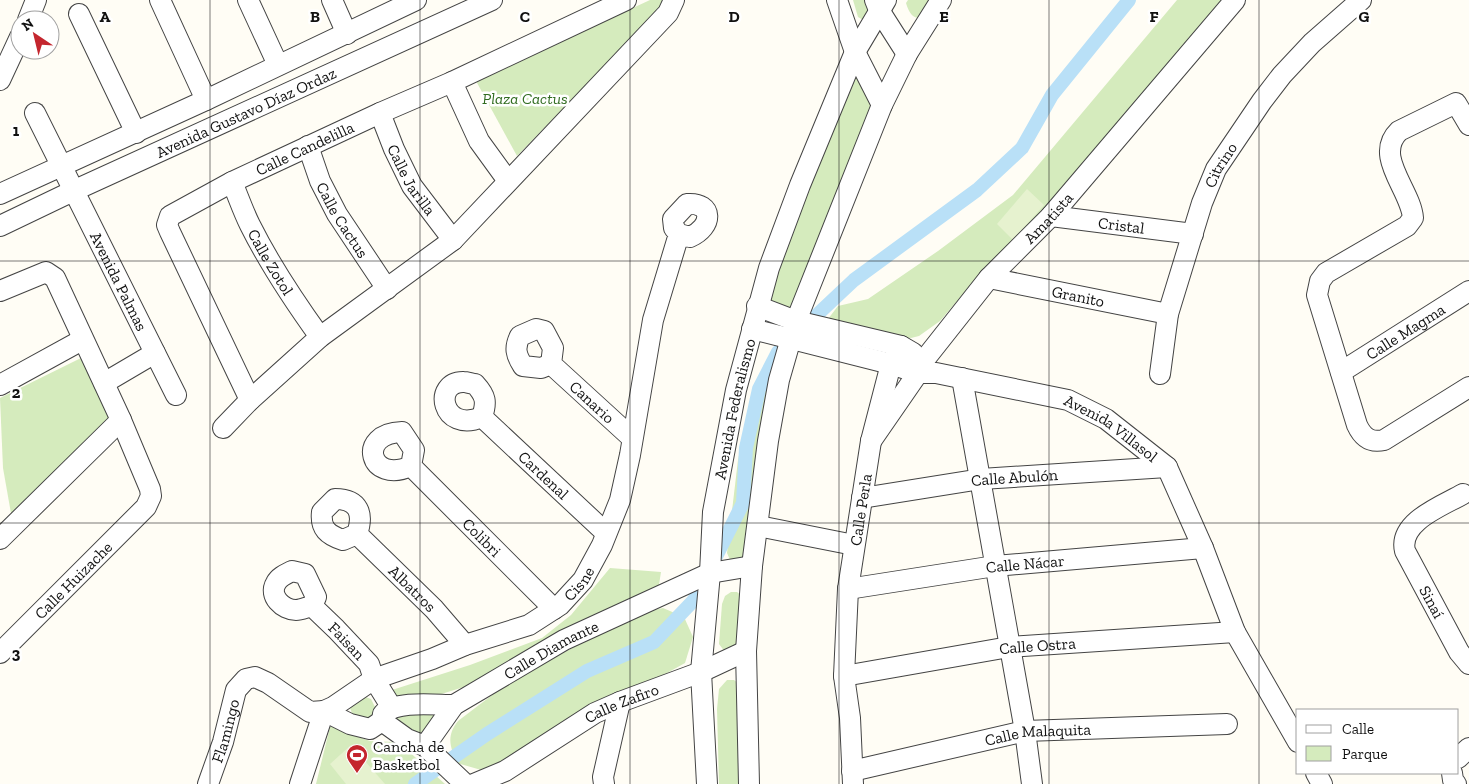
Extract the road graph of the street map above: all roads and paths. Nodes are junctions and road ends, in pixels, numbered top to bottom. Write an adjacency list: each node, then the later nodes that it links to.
1 (160, 0): 21 (street)
2 (248, 0): 18 (street)
3 (332, 0): 14 (street)
4 (416, 0): 14 (street, Avenida Gustavo Díaz Ordaz)
5 (492, 0): 31 (street, Avenida Gustavo Díaz Ordaz)
6 (626, 0): 20 (street, Calle Candelilla)
7 (674, 0): 29 (street)
8 (837, 0): 16 (street)
9 (941, 0): 17 (street)
10 (1235, 0): 33 (street, Amatista)
11 (1361, 0): 36 (street, Citrino)
12 (880, 3): 16 (street, Avenida Federalismo); 17 (street, Avenida Federalismo)
13 (79, 14): 26 (street)
14 (347, 34): 18 (street, Avenida Gustavo Díaz Ordaz)
15 (10, 47): 19 (street)
16 (855, 52): 22 (street); 42 (street, Avenida Federalismo)
17 (907, 54): 22 (street)
18 (278, 65): 21 (street, Avenida Gustavo Díaz Ordaz)
19 (0, 80)
20 (452, 82): 24 (street, Calle Candelilla); 29 (street)
21 (206, 100): 26 (street, Avenida Gustavo Díaz Ordaz)
22 (882, 105): 44 (street)
23 (35, 113): 28 (street, Avenida Palmas)
24 (380, 113): 27 (street, Calle Candelilla); 37 (street, Calle Jarilla)
25 (1469, 125): 54 (street)
26 (136, 133): 28 (street, Avenida Gustavo Díaz Ordaz)
27 (308, 146): 30 (street, Calle Candelilla); 39 (street, Calle Cactus)
28 (60, 166): 31 (street, Avenida Palmas); 32 (street, Avenida Gustavo Díaz Ordaz)
29 (508, 181): 37 (street)
30 (232, 182): 46 (street, Calle Zotol); 61 (street, Calle Candelilla)
31 (73, 191): 34 (street, Avenida Gustavo Díaz Ordaz); 50 (street, Avenida Palmas)
32 (0, 194)
33 (1051, 216): 36 (street, Cristal); 38 (street, Amatista)
34 (0, 226)
35 (679, 234): 65 (street, Cisne)
36 (1193, 234): 43 (street, Citrino)
37 (452, 240): 39 (street)
38 (989, 278): 43 (street, Granito); 53 (street, Amatista)
39 (387, 289): 46 (street)
40 (0, 291): 48 (street)
41 (1469, 291): 54 (street, Calle Magma)
42 (757, 306): 44 (street, Avenida Villasol); 45 (street, Avenida Federalismo)
43 (1168, 314): 55 (street, Citrino)
44 (796, 321): 47 (street); 49 (street, Avenida Villasol)
45 (752, 329): 47 (street, Avenida Villasol); 80 (street, Avenida Federalismo)
46 (320, 337): 61 (street)
47 (790, 339): 52 (street, Avenida Villasol); 72 (street)
48 (82, 340): 57 (street); 58 (street)
49 (901, 346): 52 (street, Calle Perla); 53 (street, Avenida Villasol)
50 (155, 353): 57 (street); 60 (street, Avenida Palmas)
51 (551, 364): 65 (street, Canario)
52 (891, 364): 53 (street, Avenida Villasol); 66 (street, Calle Perla)
53 (926, 369): 56 (street, Avenida Villasol); 66 (street, Amatista)
54 (1341, 372): 59 (street)
55 (1160, 374)
56 (962, 378): 68 (street, Avenida Villasol); 69 (street)
57 (104, 383): 63 (street)
58 (0, 385)
59 (1469, 387)
60 (176, 396)
61 (250, 400): 64 (street)
62 (482, 417): 73 (street, Cardenal)
63 (121, 420): 75 (street); 88 (street, Calle Huizache)
64 (223, 428)
65 (632, 438): 73 (street, Cisne)
66 (871, 441): 70 (street, Calle Perla)
67 (411, 466): 83 (street, Colibri)
68 (1167, 466): 69 (street, Calle Abulón); 77 (street, Avenida Villasol)
69 (981, 480): 70 (street, Calle Abulón); 79 (street)
70 (862, 498): 76 (street, Calle Perla)
71 (1467, 498): 89 (street, Sinaí)
72 (758, 526): 76 (street); 78 (street)
73 (606, 533): 83 (street, Cisne)
74 (357, 534): 85 (street, Albatros)
75 (0, 539)
76 (854, 544): 81 (street, Calle Perla)
77 (1204, 548): 79 (street, Calle Nácar); 84 (street, Avenida Villasol)
78 (752, 566): 80 (street, Calle Diamante); 87 (street)
79 (994, 566): 81 (street, Calle Nácar); 86 (street)
80 (710, 573): 90 (street, Avenida Federalismo); 94 (street, Calle Diamante)
81 (848, 589): 91 (street, Calle Perla)
82 (312, 606): 92 (street, Faisan)
83 (554, 609): 85 (street, Cisne)
84 (1235, 632): 86 (street, Calle Ostra); 99 (street, Avenida Villasol)
85 (465, 645): 92 (street, Cisne)
86 (1010, 647): 91 (street, Calle Ostra); 98 (street)
87 (746, 651): 90 (street, Calle Zafiro); 111 (street)
88 (0, 653)
89 (1469, 664)
90 (701, 672): 93 (street, Calle Zafiro); 110 (street, Avenida Federalismo)
91 (844, 676): 103 (street, Calle Perla)
92 (374, 679): 95 (street, Cisne); 96 (street, Faisan)
93 (620, 702): 104 (street, Calle Zafiro); 105 (street)
94 (454, 705): 96 (street); 100 (street, Calle Diamante)
95 (324, 711): 96 (street); 106 (street, Flamingo); 107 (street)
96 (387, 714): 100 (street)
97 (1227, 724): 98 (street, Calle Malaquita)
98 (1025, 731): 103 (street, Calle Malaquita); 112 (street)
99 (1296, 739)
100 (425, 746): 108 (street)
101 (1469, 748): 102 (street)
102 (1459, 757)
103 (852, 777)
104 (505, 778): 109 (street, Calle Zafiro)
105 (600, 782)
106 (208, 784)
107 (300, 784)
108 (465, 784)
109 (474, 784)
110 (707, 784)
111 (749, 784)
112 (1032, 784)

